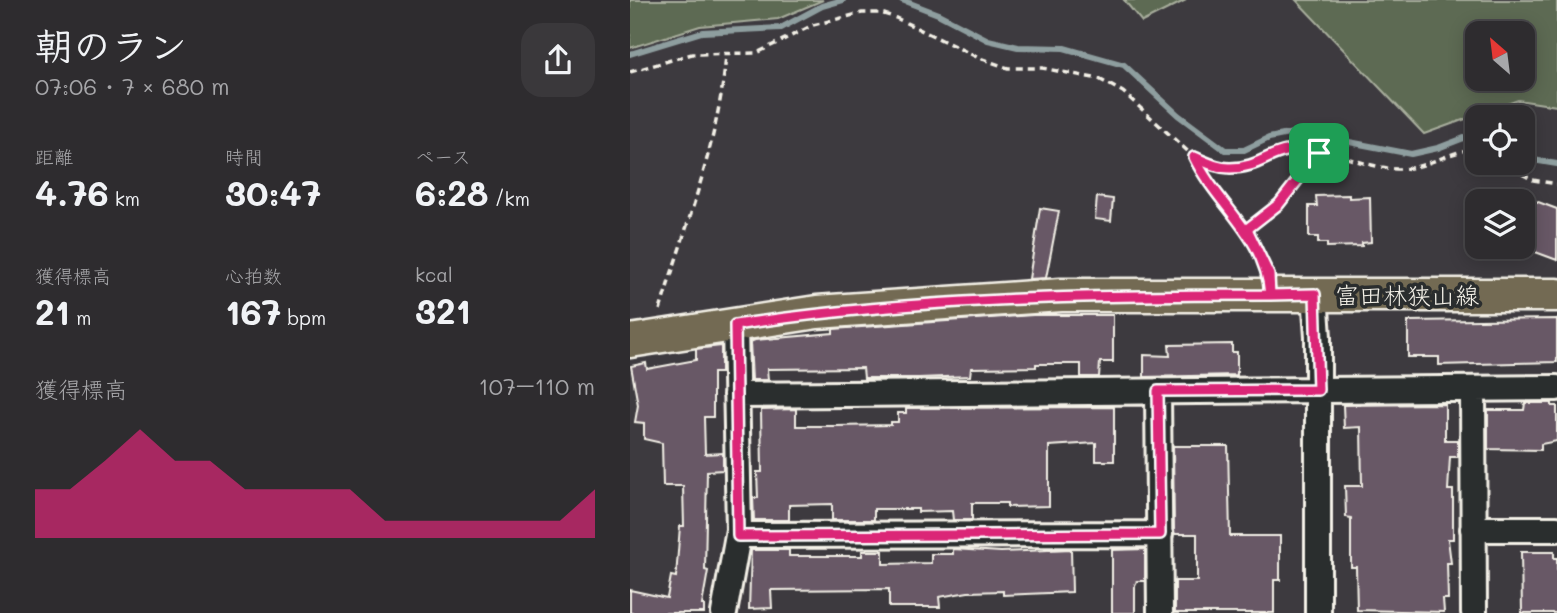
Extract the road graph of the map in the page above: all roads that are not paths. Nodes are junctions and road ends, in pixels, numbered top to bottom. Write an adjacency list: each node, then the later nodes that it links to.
1 (1315, 294): 2 (main road, 富田林狭山線); 3 (main road, 富田林狭山線); 7 (street)
2 (1557, 295)
3 (735, 325): 4 (main road, 富田林狭山線); 9 (street)
4 (630, 341)
5 (1473, 388): 6 (street); 7 (street); 10 (street)
6 (1557, 388)
7 (1318, 390): 8 (street); 16 (street)
8 (1158, 391): 9 (street); 12 (street)
9 (736, 395): 13 (street)
10 (1473, 529): 11 (street); 17 (street)
11 (1557, 529)
12 (1160, 534): 13 (street); 15 (street)
13 (738, 536): 14 (street)
14 (724, 613)
15 (1160, 613)
16 (1318, 613)
17 (1474, 613)

